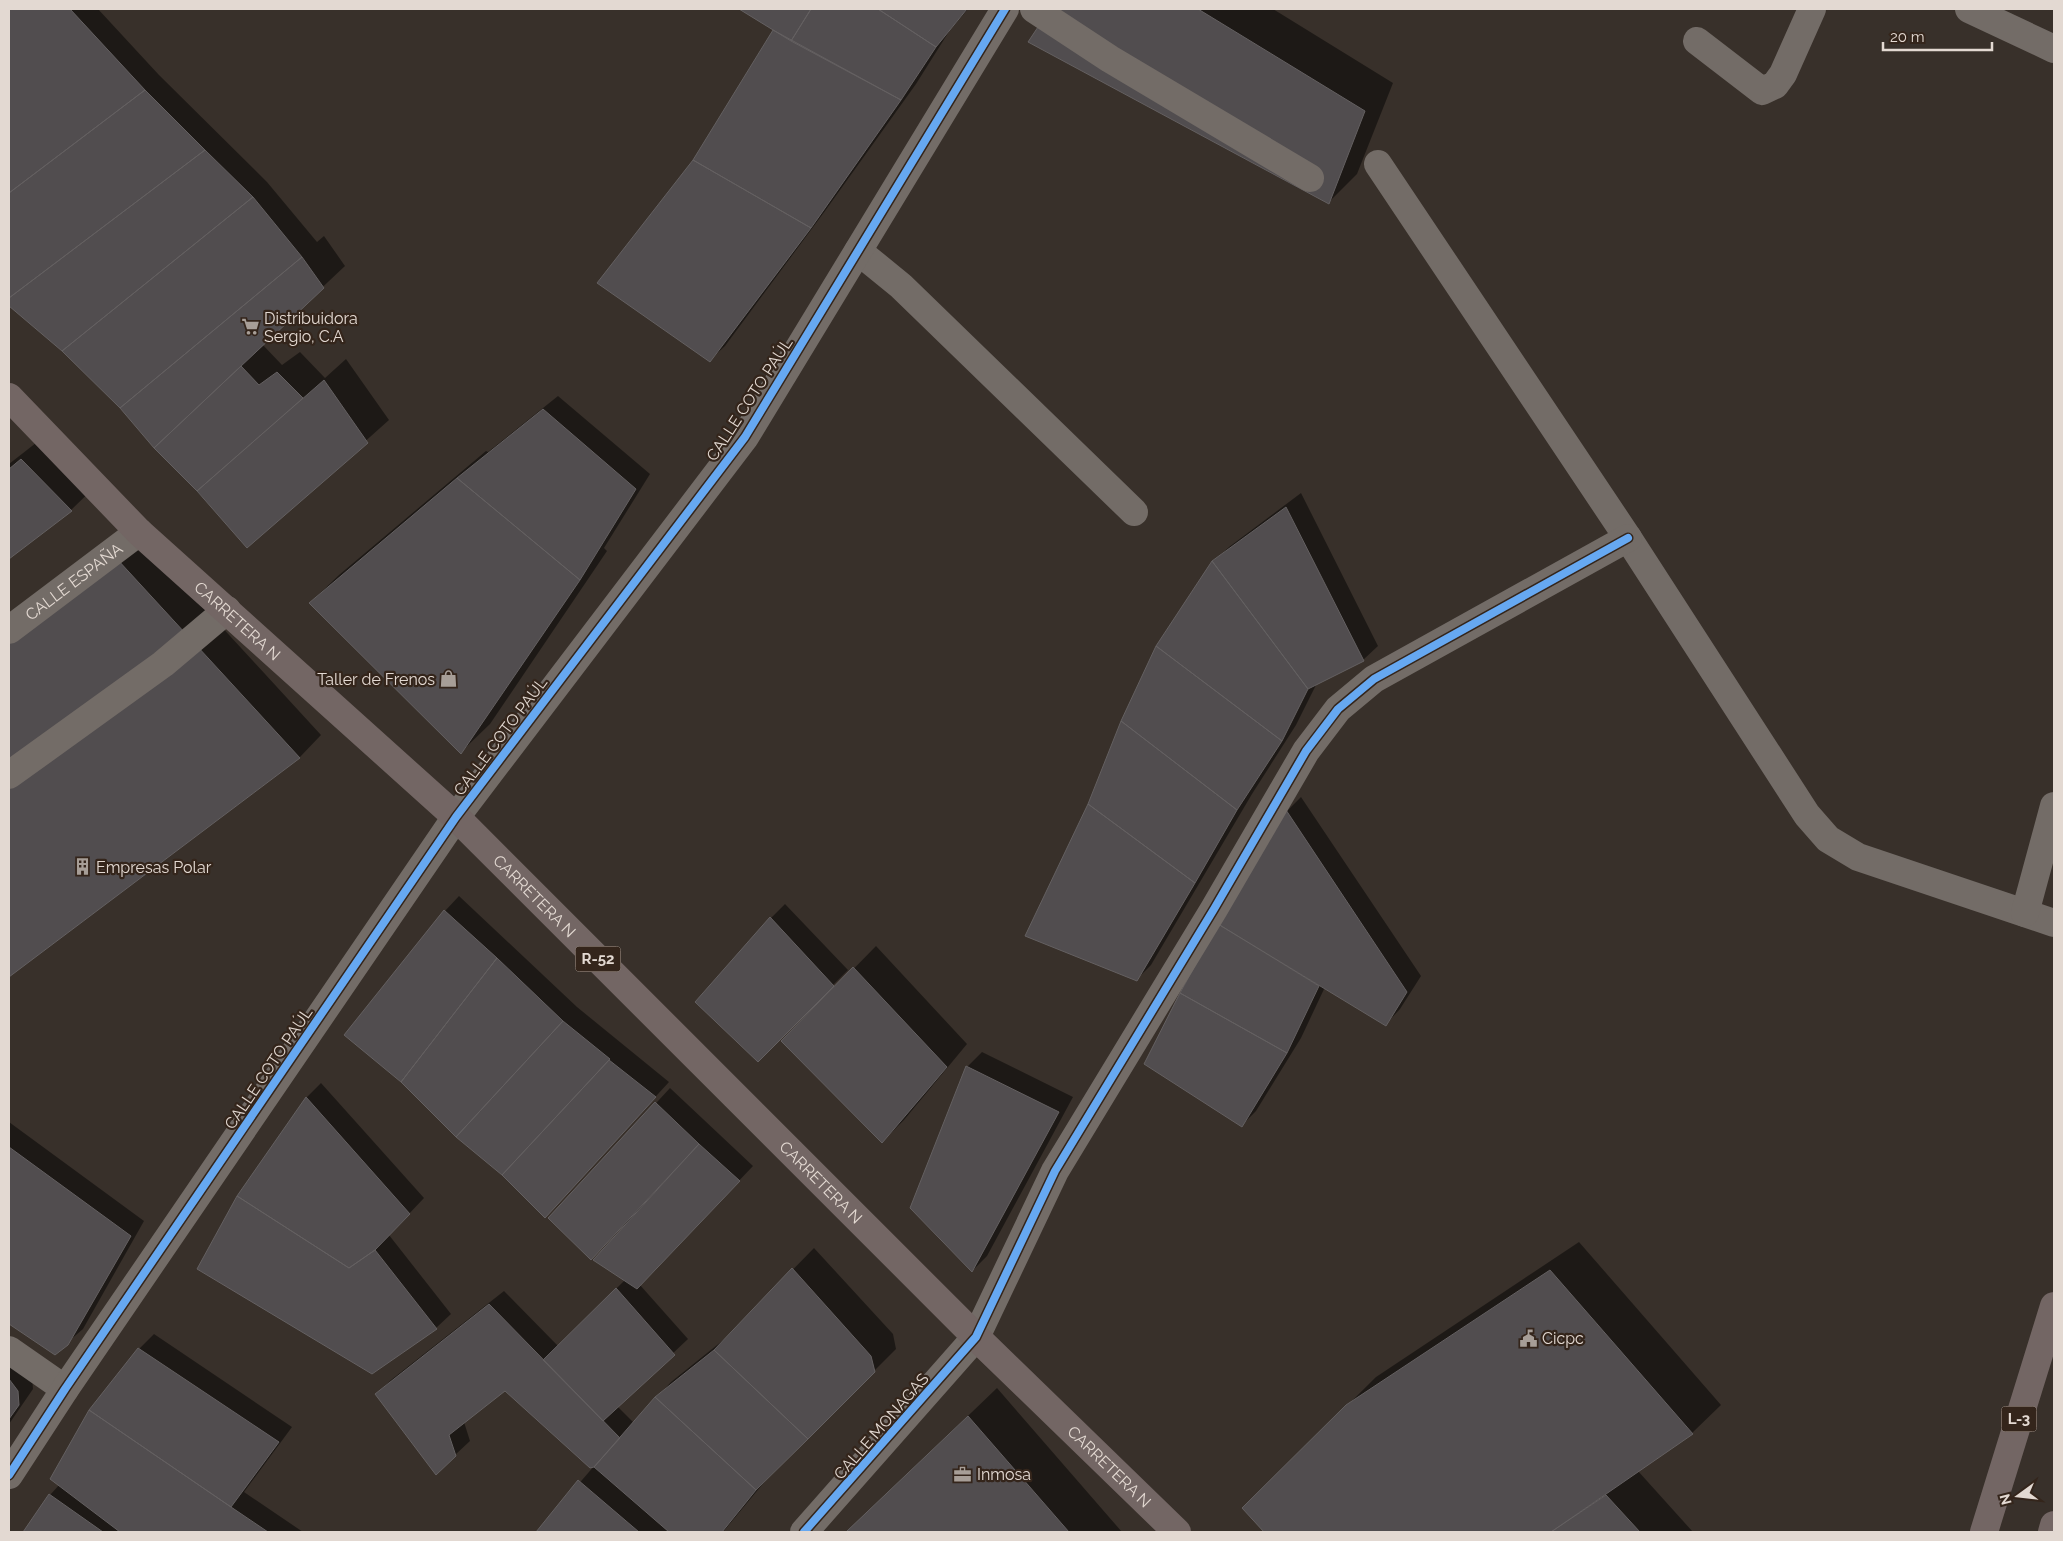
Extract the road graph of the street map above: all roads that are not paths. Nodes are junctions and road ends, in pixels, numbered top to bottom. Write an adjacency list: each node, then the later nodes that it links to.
1 (1006, 9): 9 (street, CALLE COTO PAÚL)
2 (1034, 9): 8 (street)
3 (1812, 9): 5 (street)
4 (1969, 9): 6 (street)
5 (1697, 41)
6 (2054, 49)
7 (1378, 164): 13 (street)
8 (1310, 178)
9 (858, 251): 11 (street); 18 (street, CALLE COTO PAÚL)
10 (9, 397): 12 (main road, CARRETERA N / R-52)
11 (1134, 512)
12 (139, 532): 14 (main road, CARRETERA N / R-52); 15 (street, CALLE ESPAÑA)
13 (1628, 538): 19 (street); 22 (street, CALLE MONAGAS)
14 (227, 610): 16 (street); 18 (main road, CARRETERA N / R-52)
15 (9, 630)
16 (9, 775)
17 (2054, 806): 19 (street)
18 (456, 817): 22 (main road, CARRETERA N / R-52); 24 (street, CALLE COTO PAÚL)
19 (2025, 913): 20 (street)
20 (2054, 923)
21 (2054, 1306): 29 (main road, L-3)
22 (976, 1337): 27 (street, CALLE MONAGAS); 28 (main road, CARRETERA N / R-52)
23 (9, 1350): 24 (street)
24 (65, 1389): 25 (street, CALLE COTO PAÚL)
25 (9, 1475)
26 (2054, 1525): 30 (main road)
27 (804, 1532)
28 (1177, 1532)
29 (1984, 1532)
30 (2052, 1532)

